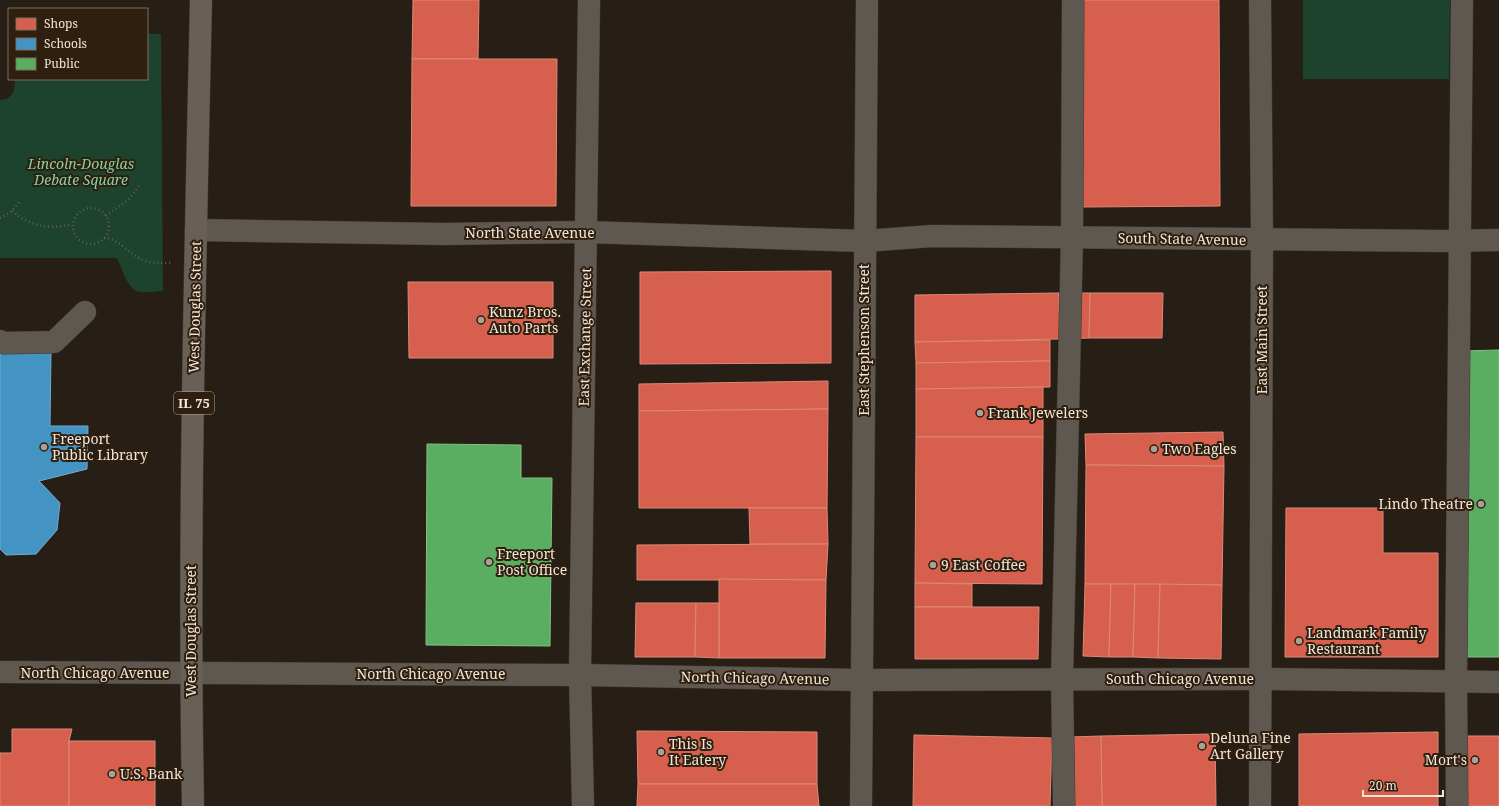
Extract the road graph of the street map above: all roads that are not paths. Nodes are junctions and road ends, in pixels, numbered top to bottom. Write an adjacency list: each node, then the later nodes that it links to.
1 (201, 0): 7 (main road, West Douglas Street / IL 75)
2 (589, 0): 8 (street, East Exchange Street)
3 (867, 0): 12 (street, East Stephenson Street)
4 (1073, 0): 9 (street)
5 (1260, 0): 10 (street, East Main Street)
6 (1462, 0): 13 (street)
7 (196, 230): 8 (street, North State Avenue); 17 (main road, West Douglas Street / IL 75)
8 (586, 232): 12 (street, North State Avenue); 18 (street, East Exchange Street)
9 (1072, 238): 10 (street, South State Avenue); 12 (street, South State Avenue); 21 (street)
10 (1262, 239): 13 (street, South State Avenue); 19 (street, East Main Street)
11 (1499, 240): 13 (street, South State Avenue)
12 (864, 241): 20 (street, East Stephenson Street)
13 (1460, 241): 22 (street)
14 (85, 312): 15 (street)
15 (0, 341)
16 (0, 672): 17 (street, North Chicago Avenue)
17 (190, 673): 18 (street, North Chicago Avenue); 24 (main road, West Douglas Street / IL 75)
18 (580, 675): 20 (street, North Chicago Avenue); 25 (street, East Exchange Street)
19 (1262, 679): 21 (street, South Chicago Avenue); 22 (street, South Chicago Avenue); 28 (street, East Main Street)
20 (861, 680): 21 (street, South Chicago Avenue); 26 (street, East Stephenson Street)
21 (1062, 680): 27 (street)
22 (1456, 681): 23 (street, South Chicago Avenue); 29 (street)
23 (1499, 682)
24 (193, 806)
25 (583, 806)
26 (861, 806)
27 (1064, 806)
28 (1260, 806)
29 (1457, 806)

